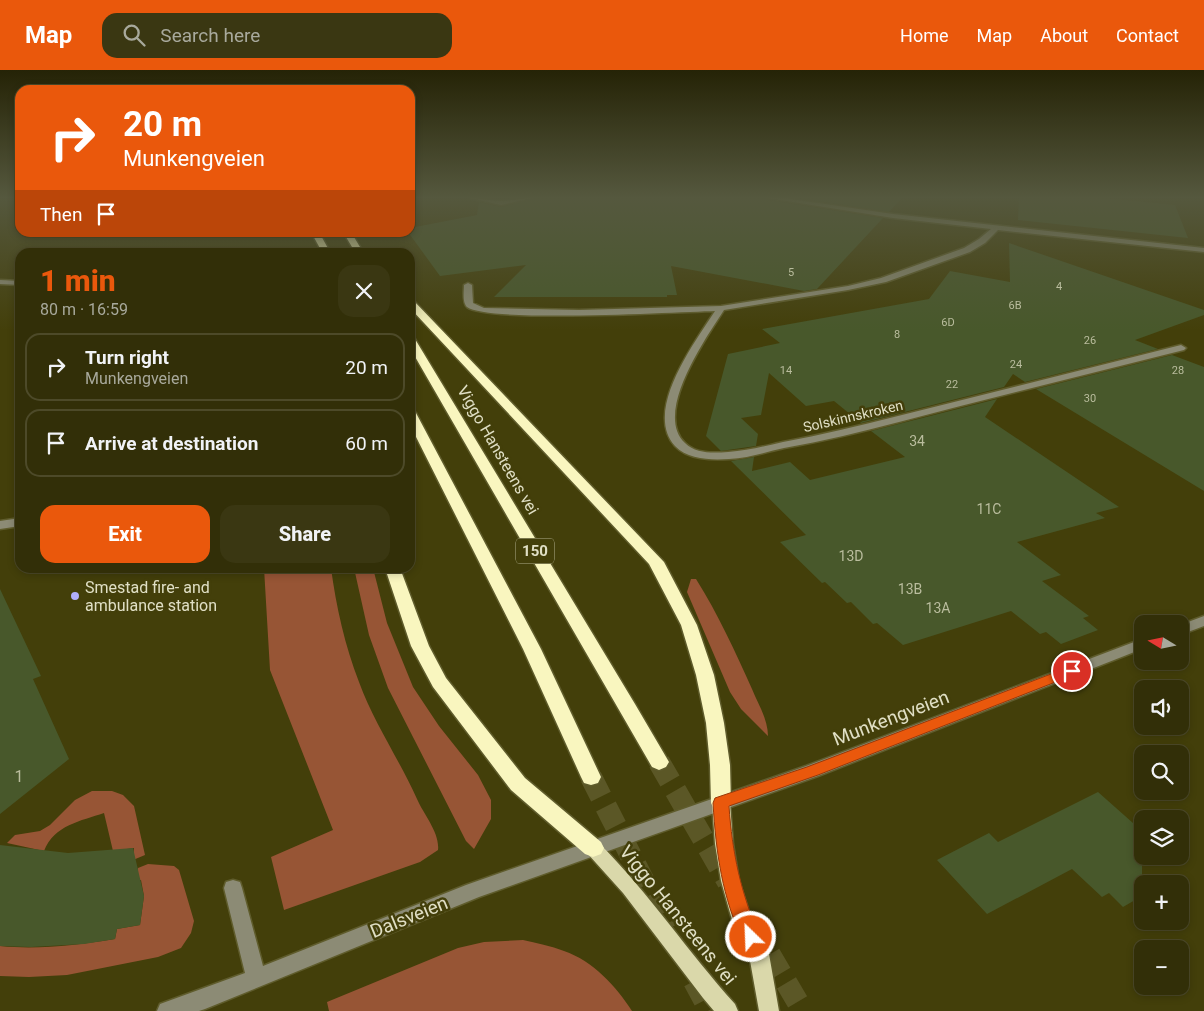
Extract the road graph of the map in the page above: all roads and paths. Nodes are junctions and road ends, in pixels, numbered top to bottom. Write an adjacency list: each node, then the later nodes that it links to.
1 (980, 242): 8 (street)
2 (1128, 242): 3 (street)
3 (1204, 250)
4 (0, 282): 5 (street)
5 (15, 283)
6 (468, 285): 8 (street)
7 (415, 307): 20 (highway)
8 (721, 308): 10 (street, Solskinnskroken)
9 (415, 348): 18 (highway, Viggo Hansteens vei / 150)
10 (1181, 348)
11 (415, 423): 19 (highway)
12 (15, 523): 13 (street)
13 (0, 525)
14 (394, 573): 22 (highway)
15 (1204, 621): 16 (street)
16 (1189, 627)
17 (1134, 647): 20 (street, Munkengveien)
18 (659, 762)
19 (591, 776)
20 (721, 803): 21 (street, Munkengveien); 27 (main road, Viggo Hansteens vei)
21 (653, 826): 22 (street, Dalsveien)
22 (594, 848): 24 (street, Dalsveien); 26 (main road, Viggo Hansteens vei)
23 (233, 888): 24 (street)
24 (256, 978): 25 (street, Dalsveien)
25 (167, 1011)
26 (728, 1011)
27 (769, 1011)

